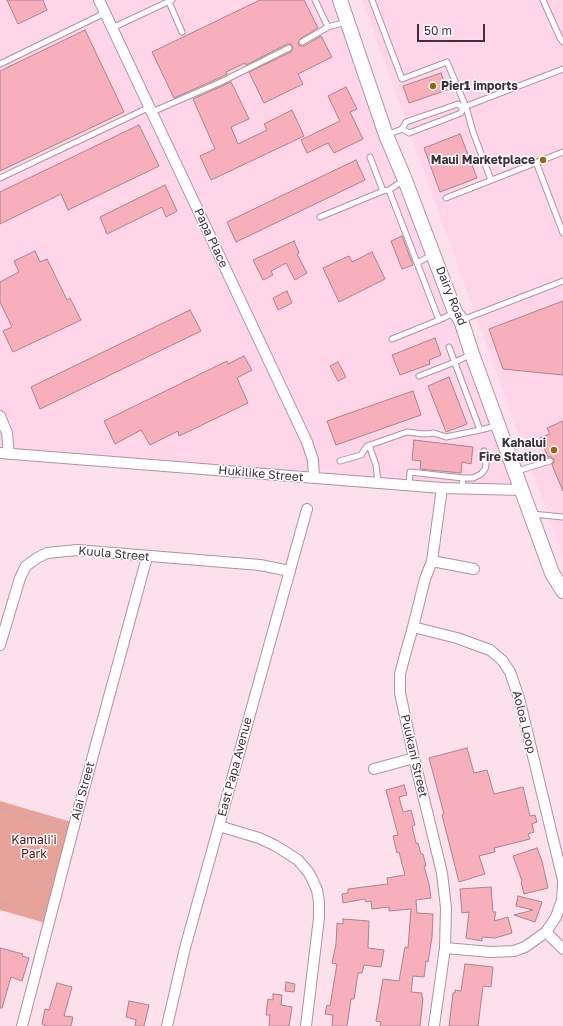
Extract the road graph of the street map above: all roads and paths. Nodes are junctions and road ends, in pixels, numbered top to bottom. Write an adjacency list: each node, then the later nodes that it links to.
1 (100, 0): 7 (street, Papa Place)
2 (316, 0): 10 (lane)
3 (340, 0): 8 (main road, Dairy Road)
4 (372, 0): 17 (lane)
5 (543, 0): 13 (lane)
6 (170, 1): 9 (lane); 11 (lane)
7 (105, 13): 9 (street, Papa Place); 15 (lane)
8 (347, 22): 10 (lane); 20 (main road, Dairy Road)
9 (112, 28): 18 (street, Papa Place)
10 (328, 28): 12 (lane)
11 (182, 32)
12 (302, 42)
13 (563, 42)
14 (289, 48): 18 (lane)
15 (0, 64)
16 (563, 69): 17 (lane)
17 (464, 107): 19 (lane); 19 (lane); 26 (lane)
18 (151, 110): 24 (lane); 51 (street, Papa Place)
19 (402, 129): 20 (lane)
20 (386, 135): 25 (main road, Dairy Road)
21 (563, 152): 23 (lane)
22 (370, 157): 28 (lane)
23 (536, 162): 26 (lane); 31 (lane)
24 (0, 178)
25 (405, 180): 27 (lane); 32 (main road, Dairy Road)
26 (491, 180): 29 (lane)
27 (390, 190): 28 (lane); 33 (lane)
28 (383, 191): 30 (lane)
29 (446, 198)
30 (320, 217)
31 (563, 233)
32 (434, 254): 33 (lane); 35 (main road, Dairy Road)
33 (417, 263): 36 (lane)
34 (563, 281): 35 (lane)
35 (458, 316): 36 (lane); 39 (main road, Dairy Road)
36 (439, 320): 37 (lane)
37 (392, 339)
38 (449, 346): 40 (lane)
39 (472, 354): 40 (lane); 43 (main road, Dairy Road)
40 (455, 362): 41 (lane); 44 (lane)
41 (419, 376)
42 (0, 416): 47 (street)
43 (498, 425): 44 (lane); 50 (main road, Dairy Road)
44 (480, 430): 45 (lane)
45 (369, 445): 48 (lane); 52 (lane)
46 (484, 451): 53 (lane)
47 (5, 453): 51 (street, Hukilike Street)
48 (340, 461)
49 (550, 461): 50 (lane)
50 (514, 472): 56 (main road, Dairy Road)
51 (314, 478): 52 (street, Hukilike Street)
52 (378, 483): 54 (street, Hukilike Street)
53 (462, 483): 54 (lane); 55 (street, Hukilike Street); 56 (street, Hukilike Street)
54 (409, 486): 55 (street, Hukilike Street)
55 (442, 488): 61 (street, Puukani Street)
56 (522, 490): 58 (main road, Dairy Road)
57 (308, 509): 63 (street, East Papa Avenue)
58 (531, 514): 59 (lane); 64 (main road, Dairy Road)
59 (563, 517)
60 (147, 557): 63 (street, Kuula Street); 66 (street, Kuula Street); 81 (street, Aiai Street)
61 (432, 561): 62 (street); 65 (street, Puukani Street)
62 (474, 569)
63 (290, 571): 70 (street, East Papa Avenue)
64 (563, 591)
65 (413, 627): 67 (street, Puukani Street); 73 (street, Aoloa Loop)
66 (0, 645)
67 (414, 758): 68 (street); 79 (street, Puukani Street)
68 (374, 769)
69 (0, 809): 71 (path)
70 (219, 826): 82 (street, East Papa Avenue); 83 (street)
71 (64, 827)
72 (33, 879): 74 (path)
73 (563, 880)
74 (49, 883)
75 (563, 883): 78 (street)
76 (0, 901): 77 (path)
77 (43, 905)
78 (546, 932): 79 (street); 80 (street)
79 (445, 948): 84 (street, Puukani Street)
80 (563, 949)
81 (22, 1026)
82 (167, 1026)
83 (306, 1026)
84 (434, 1026)

